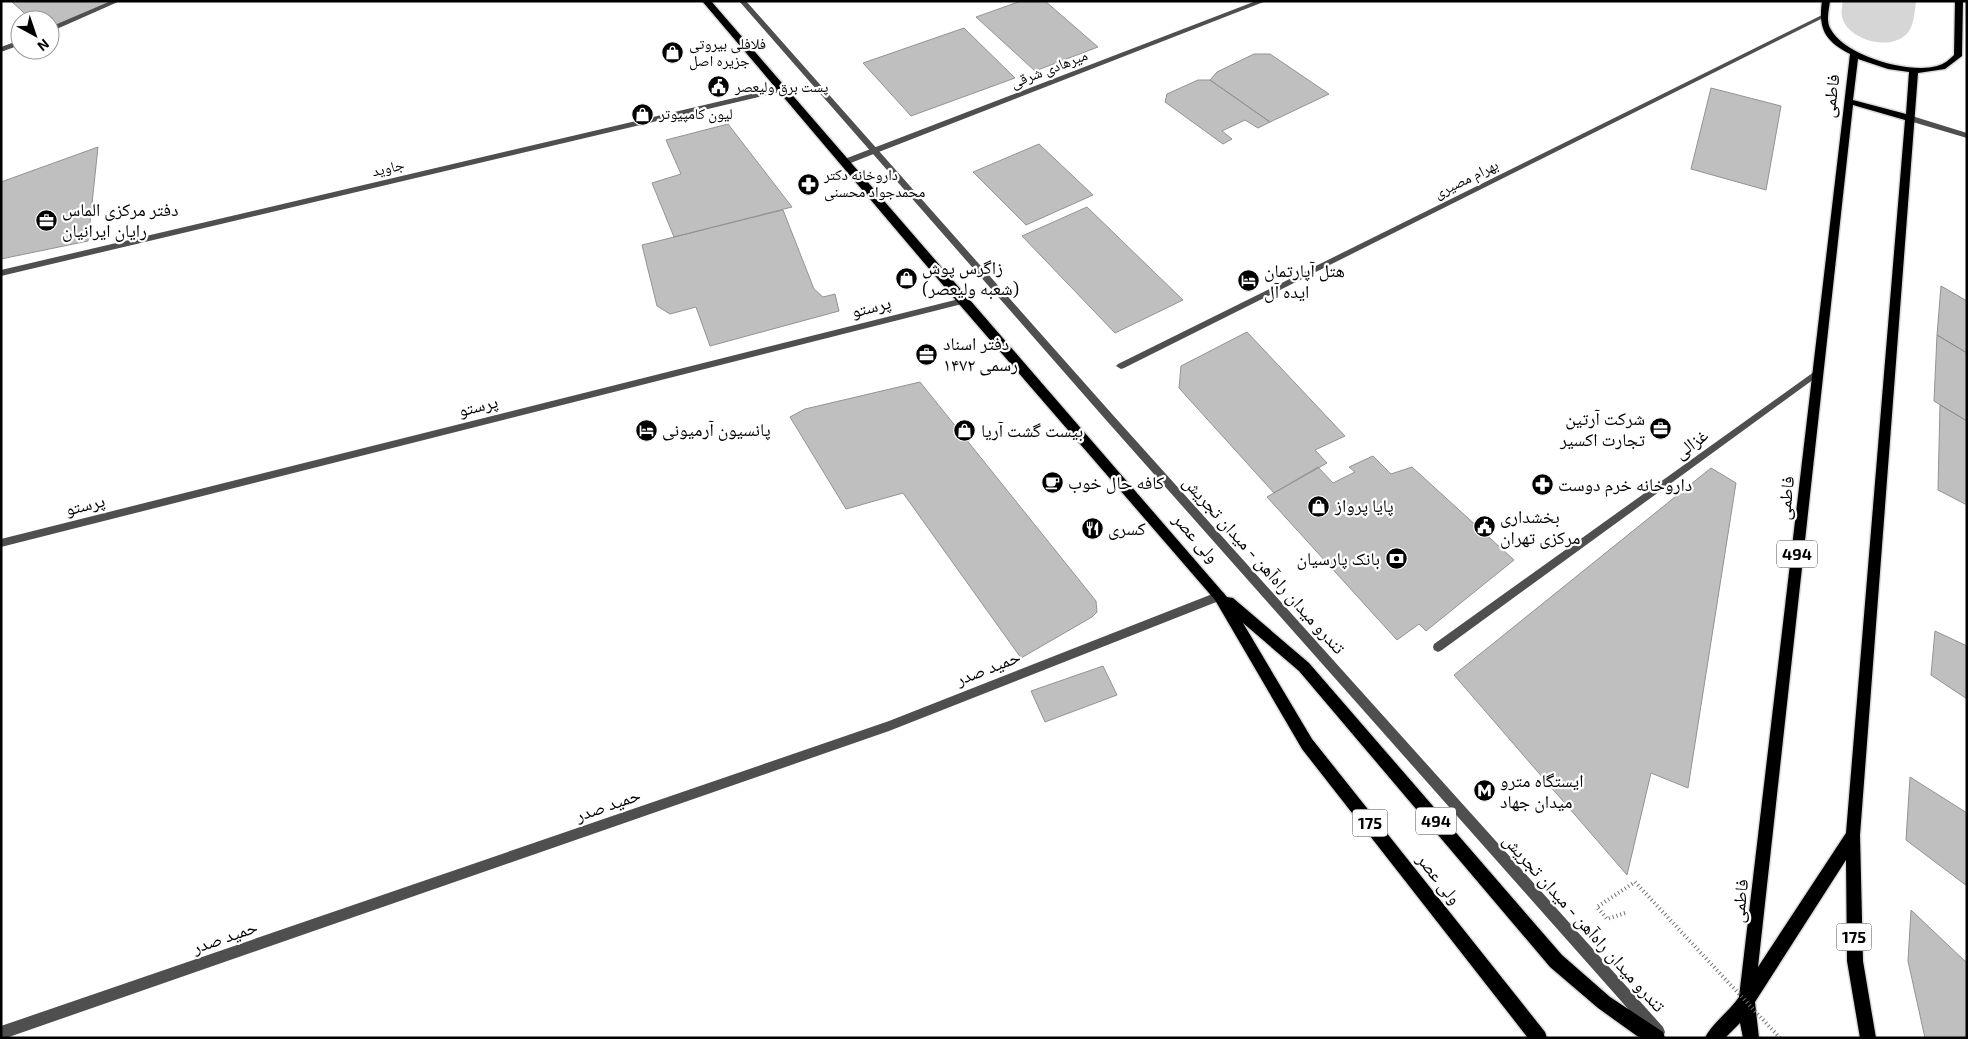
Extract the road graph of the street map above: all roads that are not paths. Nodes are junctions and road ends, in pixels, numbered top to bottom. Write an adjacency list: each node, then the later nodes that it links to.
1 (116, 1): 8 (street)
2 (706, 1): 11 (main road, ولی عصر / 175)
3 (742, 1): 15 (street, تندرو میدان راه‌آهن - میدان تجریش)
4 (1264, 1): 15 (street, میرهادی شرقی)
5 (1826, 1): 7 (main road)
6 (1959, 1): 10 (main road)
7 (1824, 16): 9 (main road); 19 (street, بهرام مصیری)
8 (60, 26)
9 (1854, 54): 10 (main road); 12 (main road, فاطمی / 494)
10 (1914, 71): 13 (main road)
11 (781, 89): 16 (main road, ولی عصر / 175); 17 (street, جاوید)
12 (1848, 101): 13 (main road); 20 (main road, فاطمی / 494)
13 (1909, 118): 14 (street); 24 (main road)
14 (1967, 136)
15 (874, 150): 16 (street, میرهادی شرقی); 29 (street, تندرو میدان راه‌آهن - میدان تجریش)
16 (845, 162): 18 (main road, ولی عصر / 175)
17 (1, 274)
18 (963, 301): 21 (street, پرستو); 22 (main road, ولی عصر / 175)
19 (1121, 366)
20 (1818, 372): 23 (street, غزالی); 25 (main road, فاطمی / 494)
21 (1, 543)
22 (1220, 596): 26 (street, حمید صدر); 27 (main road, ولی عصر / 175); 28 (main road, 494)
23 (1438, 648)
24 (1853, 835): 25 (main road); 32 (main road, 175)
25 (1746, 1003): 30 (main road); 31 (main road, 494)
26 (1, 1033)
27 (1539, 1038)
28 (1657, 1038)
29 (1663, 1038)
30 (1713, 1038)
31 (1751, 1038)
32 (1868, 1038)

